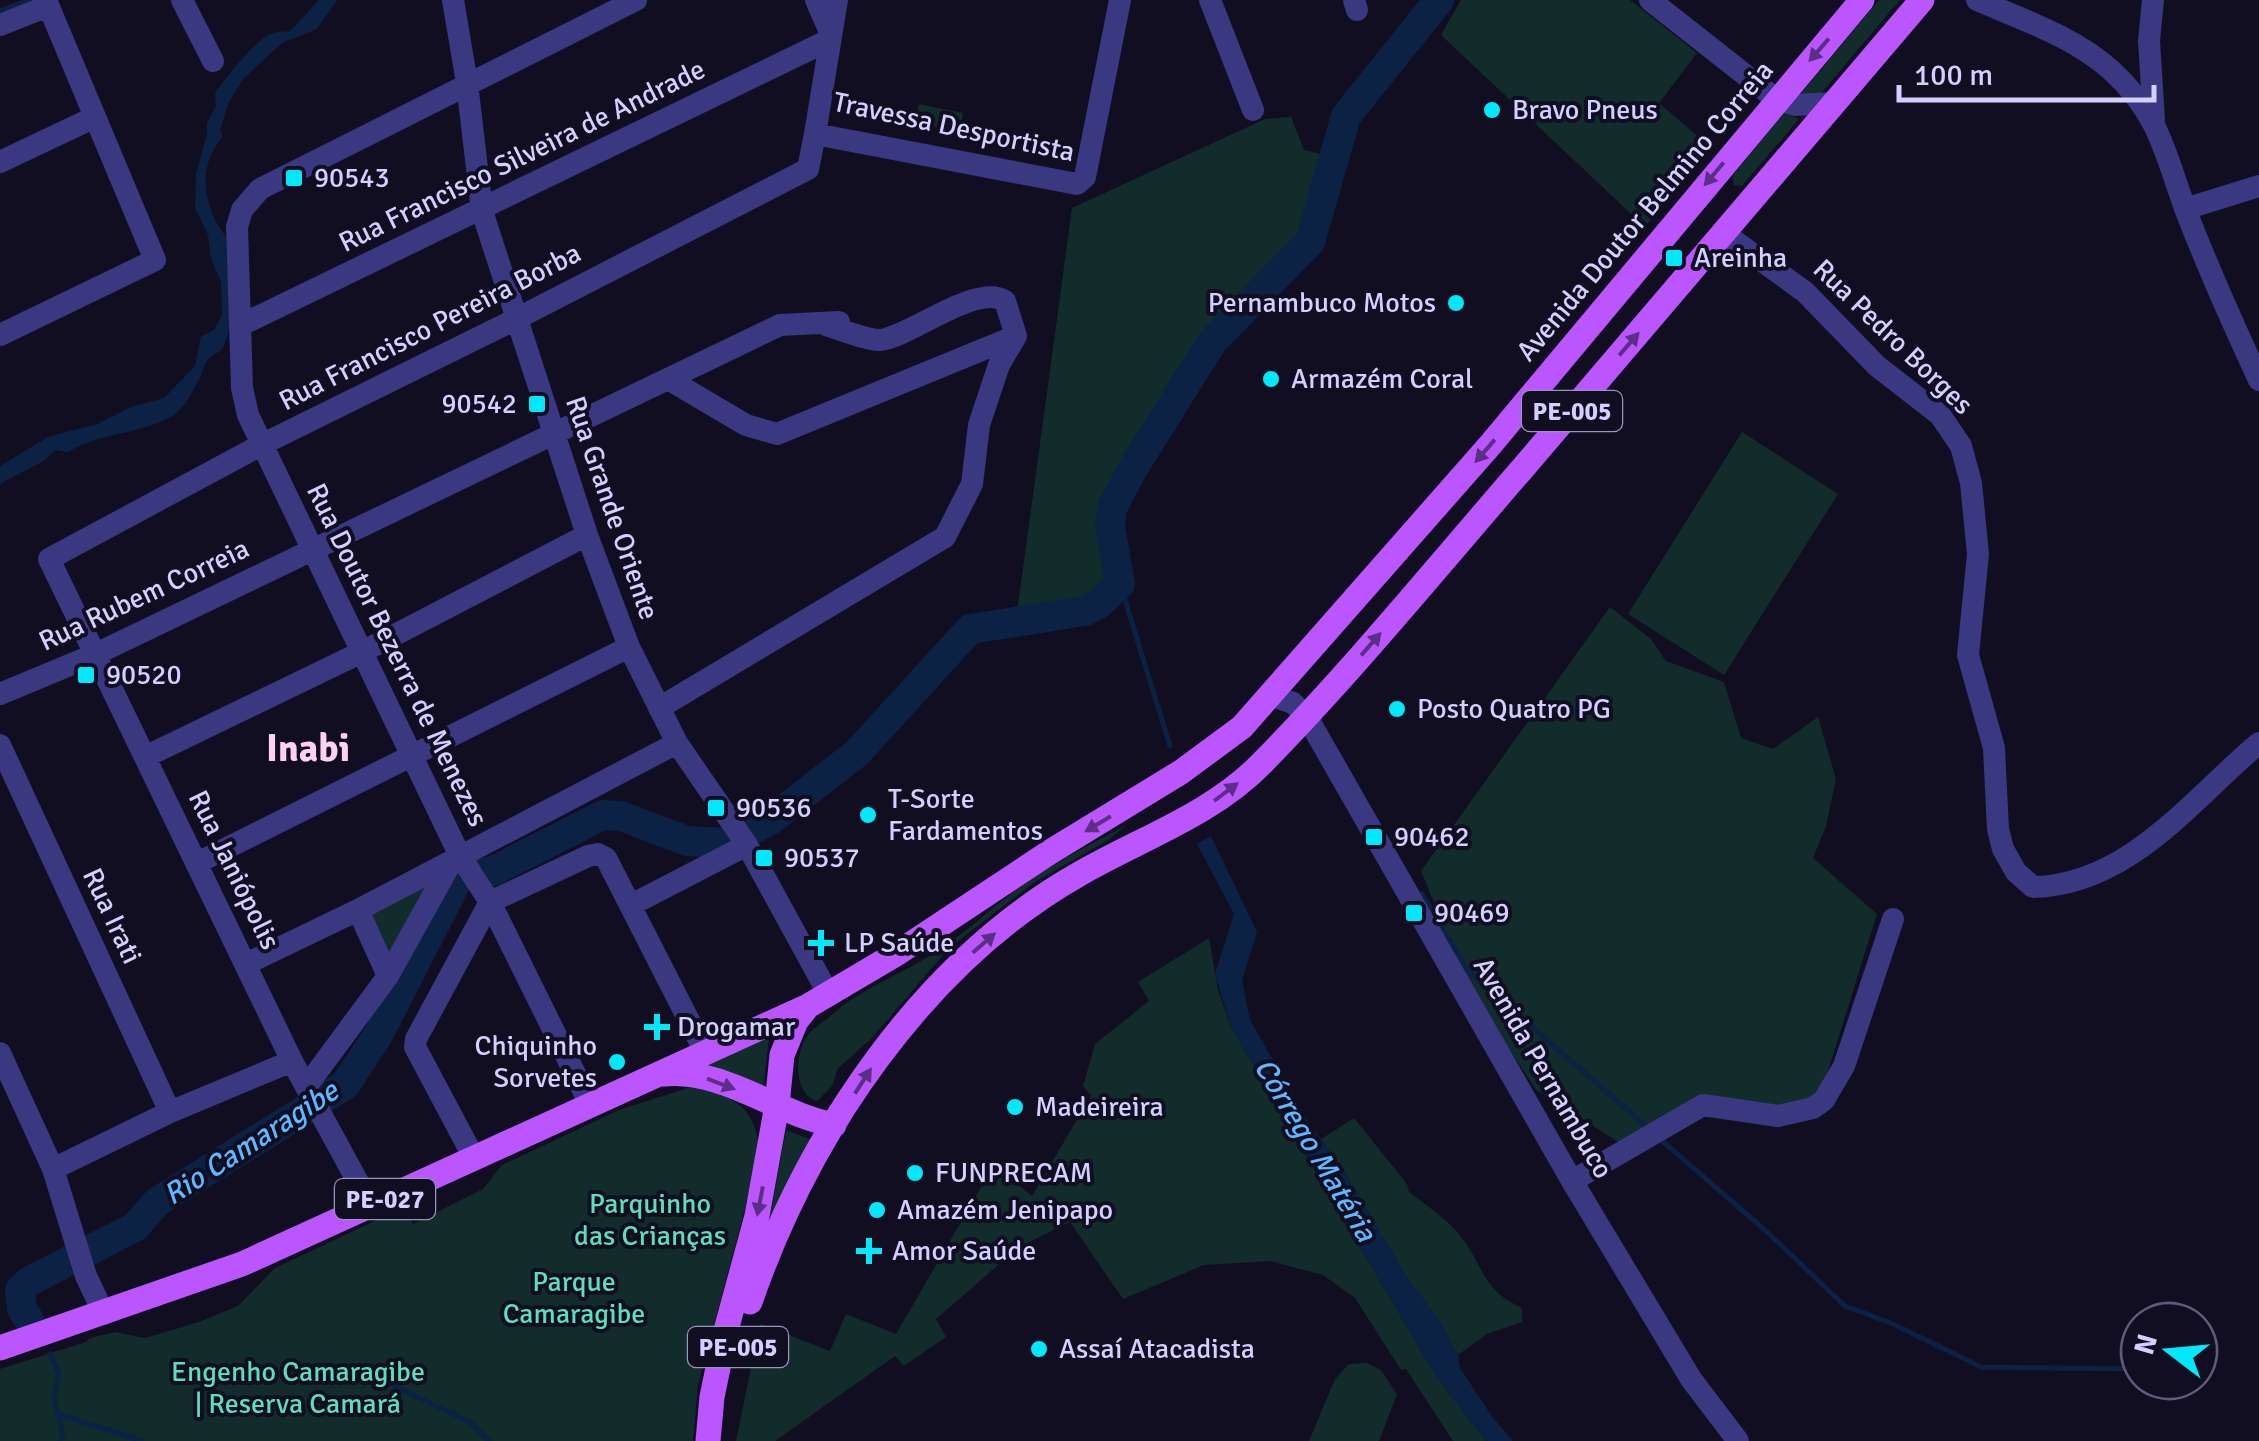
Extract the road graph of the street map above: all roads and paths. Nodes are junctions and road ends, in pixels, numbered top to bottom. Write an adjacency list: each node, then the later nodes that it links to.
1 (182, 0): 16 (street)
2 (453, 0): 17 (street, Rua Grande Oriente)
3 (636, 0): 17 (street)
4 (816, 0): 15 (street)
5 (837, 0): 15 (street, Travessa Desportista)
6 (1120, 0): 23 (street, Travessa Desportista)
7 (1210, 0): 20 (street)
8 (1650, 0): 18 (street)
9 (1862, 0): 18 (main road, Avenida Doutor Belmino Correia / PE-005, one-way to 18)
10 (1922, 0): 19 (main road, PE-005)
11 (1977, 0): 22 (street)
12 (2153, 0): 22 (street)
13 (47, 3): 14 (street); 21 (street)
14 (0, 25)
15 (829, 36): 23 (street, Travessa Desportista); 27 (street, Rua Francisco Silveira de Andrade)
16 (213, 62)
17 (467, 83): 27 (street, Rua Grande Oriente); 30 (street, Rua Doutor Bezerra de Menezes)
18 (1776, 99): 19 (street); 44 (main road, Avenida Doutor Belmino Correia / PE-005, one-way to 44)
19 (1835, 103): 28 (main road, PE-005)
20 (1253, 110)
21 (95, 117): 24 (street); 31 (street)
22 (2154, 120): 26 (street)
23 (815, 134): 29 (street, Rua Francisco Pereira Borba)
24 (0, 162)
25 (2259, 186): 26 (street)
26 (2185, 209): 34 (street)
27 (482, 211): 29 (street, Rua Grande Oriente); 30 (street, Rua Francisco Silveira de Andrade)
28 (1724, 234): 46 (main road, PE-005, one-way to 28); 49 (street, Rua Pedro Borges)
29 (516, 320): 35 (street, Rua Grande Oriente); 36 (street, Rua Francisco Pereira Borba)
30 (241, 325): 36 (street, Rua Doutor Bezerra de Menezes)
31 (0, 335)
32 (1016, 336): 33 (street); 33 (street, Rua Rubem Correia); 45 (street)
33 (668, 379): 35 (street, Rua Rubem Correia)
34 (2259, 380)
35 (553, 431): 37 (street, Rua Grande Oriente); 38 (street, Rua Rubem Correia)
36 (261, 445): 38 (street, Rua Doutor Bezerra de Menezes); 39 (street, Rua Francisco Pereira Borba)
37 (588, 535): 40 (street, Rua Grande Oriente); 41 (street)
38 (313, 549): 41 (street, Rua Doutor Bezerra de Menezes); 42 (street, Rua Rubem Correia)
39 (49, 558): 42 (street, Rua Janiópolis)
40 (629, 647): 45 (street, Rua Grande Oriente); 50 (street)
41 (364, 652): 50 (street, Rua Doutor Bezerra de Menezes); 51 (street)
42 (96, 654): 43 (street, Rua Rubem Correia); 51 (street, Rua Janiópolis)
43 (0, 694)
44 (1270, 694): 46 (street); 61 (main road, Avenida Doutor Belmino Correia / PE-005, one-way to 61)
45 (660, 708): 47 (street, Rua Grande Oriente)
46 (1307, 717): 70 (main road, PE-005, one-way to 46); 73 (street, Avenida Pernambuco)
47 (677, 743): 52 (street, Rua Grande Oriente); 54 (street)
48 (0, 745): 69 (street, Rua Irati)
49 (2257, 745)
50 (413, 756): 53 (street); 54 (street, Rua Doutor Bezerra de Menezes)
51 (145, 758): 53 (street, Rua Janiópolis)
52 (741, 836): 56 (street); 61 (street, Rua Grande Oriente)
53 (197, 863): 59 (street, Rua Janiópolis)
54 (464, 866): 55 (street, Rua Doutor Bezerra de Menezes); 57 (street); 60 (street)
55 (490, 902): 56 (street); 67 (street, Rua Doutor Bezerra de Menezes); 71 (street)
56 (632, 904): 62 (street)
57 (358, 910): 59 (street); 60 (street)
58 (1893, 919): 73 (street)
59 (246, 964): 64 (street, Rua Janiópolis)
60 (388, 976): 66 (street)
61 (818, 1000): 62 (main road, PE-027); 68 (main road, PE-005)
62 (705, 1052): 65 (main road, PE-027)
63 (0, 1054): 72 (street)
64 (292, 1061): 66 (street, Rua Janiópolis); 69 (street)
65 (663, 1074): 67 (main road, PE-027); 68 (main road, PE-027, one-way to 68)
66 (307, 1090): 74 (street, Rua Janiópolis)
67 (590, 1104): 71 (main road, PE-027)
68 (776, 1105): 70 (main road, PE-027); 77 (main road, PE-005, one-way to 77)
69 (170, 1112): 72 (street)
70 (834, 1125): 78 (main road, PE-005)
71 (474, 1156): 74 (main road, PE-027)
72 (54, 1169): 75 (street)
73 (1572, 1181): 79 (street, Avenida Pernambuco)
74 (371, 1206): 75 (main road, PE-027)
75 (96, 1316): 76 (main road, PE-027)
76 (0, 1348)
77 (708, 1441)
78 (722, 1441)
79 (1738, 1441)

